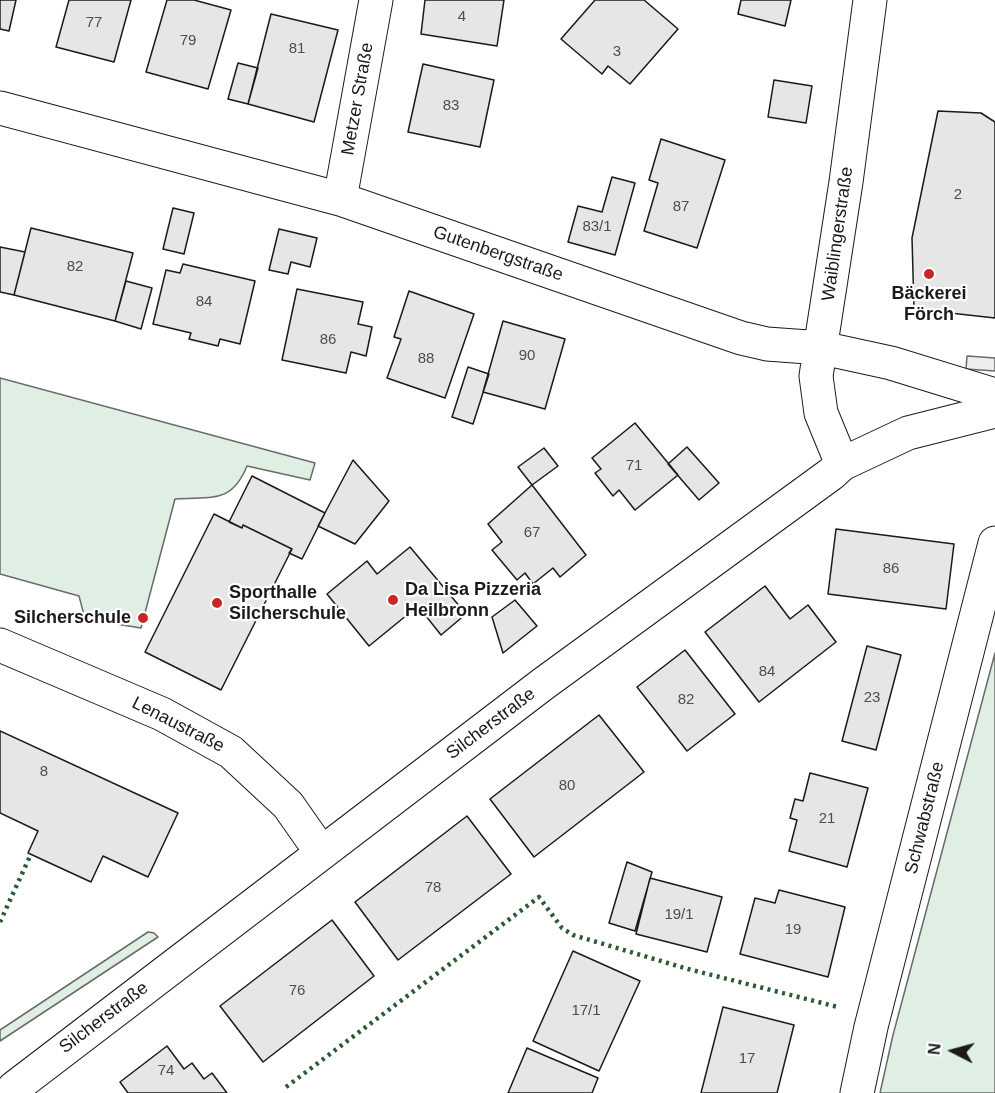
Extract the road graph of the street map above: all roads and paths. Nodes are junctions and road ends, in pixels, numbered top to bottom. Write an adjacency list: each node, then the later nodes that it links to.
1 (376, 0): 4 (street, Metzer Straße)
2 (870, 0): 5 (street, Waiblingerstraße)
3 (0, 108): 4 (street, Gutenbergstraße)
4 (340, 199): 5 (street, Gutenbergstraße)
5 (822, 348): 6 (street, Gutenbergstraße); 8 (street, Waiblingerstraße)
6 (995, 395)
7 (995, 411): 8 (street, Silcherstraße)
8 (842, 464): 11 (street, Silcherstraße)
9 (995, 543): 13 (street, Schwabstraße)
10 (0, 645): 11 (street, Lenaustraße)
11 (321, 852): 12 (street, Silcherstraße)
12 (8, 1091)
13 (856, 1093)

